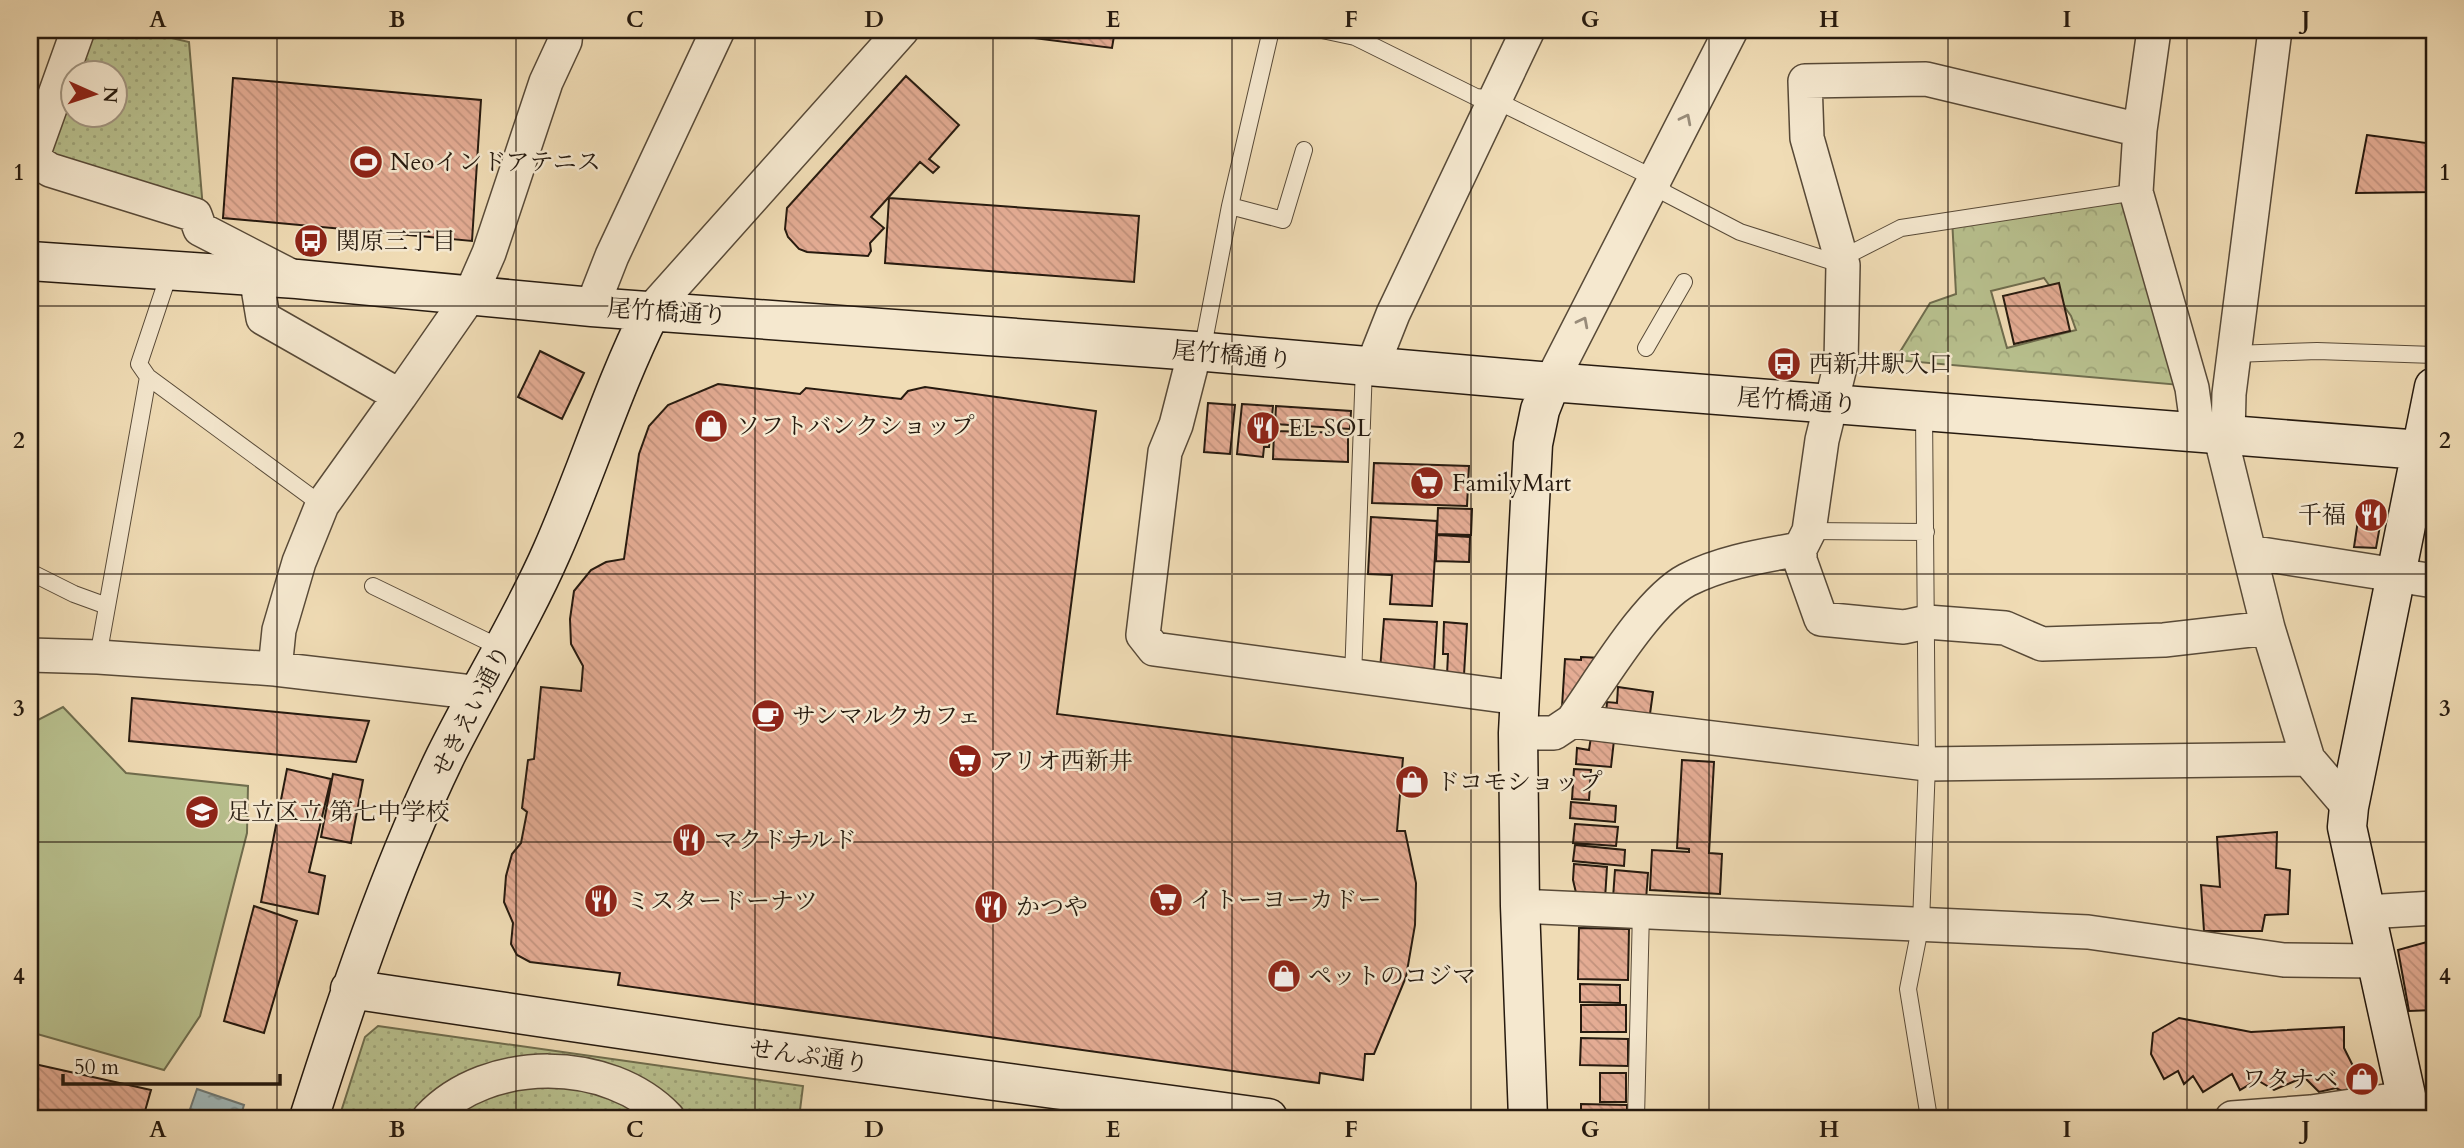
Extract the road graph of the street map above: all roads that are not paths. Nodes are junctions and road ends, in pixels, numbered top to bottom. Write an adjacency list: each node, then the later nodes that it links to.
1 (78, 30): 14 (street)
2 (566, 30): 24 (street)
3 (718, 30): 25 (street)
4 (902, 30): 26 (street)
5 (1271, 30): 17 (lane)
6 (1322, 30): 11 (lane)
7 (1528, 30): 11 (street)
8 (1731, 30): 15 (street, one-way to 8)
9 (2154, 30): 12 (street)
10 (2275, 30): 29 (street)
11 (1493, 99): 15 (lane); 31 (street)
12 (2140, 130): 16 (street); 19 (street)
13 (1304, 150): 17 (lane)
14 (31, 159): 22 (street)
15 (1656, 179): 19 (lane); 33 (street, one-way to 15)
16 (2136, 192): 19 (lane); 38 (street)
17 (1230, 206): 28 (lane)
18 (30, 261): 20 (street, 尾竹橋通り)
19 (1843, 262): 36 (street)
20 (170, 271): 21 (street, 尾竹橋通り); 32 (lane)
21 (256, 276): 22 (street, 尾竹橋通り); 35 (street)
22 (297, 279): 24 (street, 尾竹橋通り)
23 (1685, 282): 27 (lane)
24 (471, 294): 25 (street, 尾竹橋通り); 35 (street)
25 (592, 307): 26 (street, 尾竹橋通り)
26 (651, 311): 28 (street, 尾竹橋通り); 51 (street, せきえい通り)
27 (1646, 348)
28 (1199, 352): 31 (street, 尾竹橋通り); 55 (street)
29 (2234, 354): 30 (lane); 38 (street)
30 (2434, 355)
31 (1368, 367): 33 (street, 尾竹橋通り); 55 (lane)
32 (148, 377): 40 (lane); 48 (lane)
33 (1551, 382): 36 (street, 尾竹橋通り); 57 (street)
34 (2434, 387): 39 (street)
35 (400, 396): 40 (street)
36 (1832, 403): 37 (street, 尾竹橋通り); 42 (street)
37 (1924, 411): 38 (street, 尾竹橋通り); 41 (lane)
38 (2216, 434): 39 (street, 尾竹橋通り); 43 (street)
39 (2427, 450): 45 (street)
40 (322, 505): 54 (street)
41 (1926, 532): 42 (lane); 49 (lane)
42 (1805, 540): 49 (street); 58 (street)
43 (2249, 552): 45 (street); 50 (street)
44 (30, 572): 48 (lane)
45 (2396, 574): 46 (street); 61 (street)
46 (2434, 581)
47 (373, 586): 51 (lane)
48 (107, 606): 53 (lane)
49 (1927, 622): 50 (street); 60 (lane)
50 (2268, 628): 59 (street)
51 (503, 649): 56 (street, せきえい通り)
52 (30, 655): 53 (street)
53 (98, 657): 54 (street)
54 (275, 669): 56 (street)
55 (1353, 677): 57 (street)
56 (480, 693): 68 (street, せきえい通り)
57 (1519, 716): 58 (street); 62 (street)
58 (1572, 721): 60 (street)
59 (2308, 760): 60 (street); 61 (street)
60 (1927, 764): 66 (lane)
61 (2349, 807): 65 (street)
62 (1520, 906): 64 (street); 74 (street)
63 (2434, 908): 65 (street)
64 (1641, 911): 66 (street); 75 (lane)
65 (2366, 912): 67 (street)
66 (1921, 923): 67 (street); 76 (lane)
67 (2376, 961): 69 (street)
68 (351, 989): 70 (street, せきえい通り); 73 (street, せんぷ通り)
69 (2408, 1108): 77 (street)
70 (309, 1118)
71 (429, 1118): 72 (street)
72 (668, 1118)
73 (1268, 1118)
74 (1528, 1118)
75 (1636, 1118)
76 (1929, 1118)
77 (2242, 1118)

